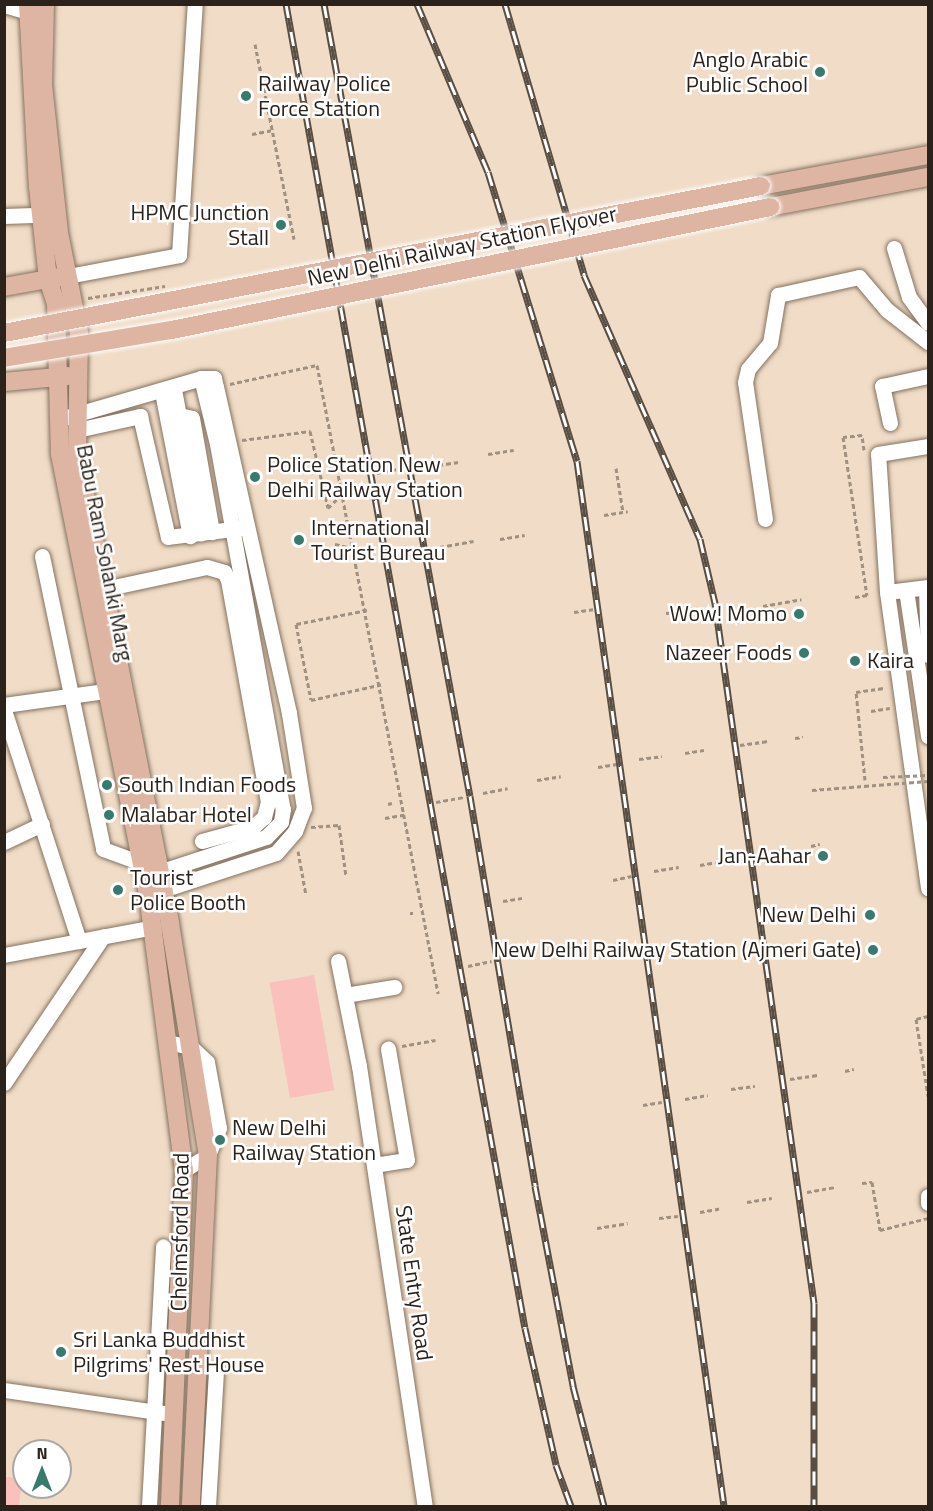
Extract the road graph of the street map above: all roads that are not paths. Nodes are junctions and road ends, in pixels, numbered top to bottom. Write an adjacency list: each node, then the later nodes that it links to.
1 (195, 4): 9 (street)
2 (4, 5): 3 (street)
3 (37, 9): 6 (main road, Babu Ram Solanki Marg); 9 (main road, Babu Ram Solanki Marg)
4 (928, 155): 13 (main road, New Delhi Railway Station Flyover, bridge)
5 (928, 177): 15 (main road, New Delhi Railway Station Flyover, bridge)
6 (41, 215): 7 (street); 10 (main road, Babu Ram Solanki Marg)
7 (4, 216)
8 (894, 248): 12 (street)
9 (68, 276): 10 (main road); 16 (main road, Babu Ram Solanki Marg)
10 (48, 279): 11 (main road); 18 (main road, Babu Ram Solanki Marg)
11 (4, 287)
12 (928, 323)
13 (4, 333)
14 (928, 342): 25 (street)
15 (4, 358)
16 (78, 375): 18 (main road); 22 (main road, Babu Ram Solanki Marg)
17 (928, 376): 23 (street)
18 (58, 377): 20 (main road); 22 (main road, Babu Ram Solanki Marg)
19 (201, 378): 21 (street); 26 (street); 26 (street)
20 (4, 382)
21 (168, 390): 22 (street); 27 (street); 27 (street)
22 (71, 421): 27 (street); 30 (main road, Babu Ram Solanki Marg); 34 (main road, Babu Ram Solanki Marg)
23 (890, 423)
24 (928, 446): 32 (street)
25 (765, 519)
26 (241, 528): 27 (street); 42 (street); 45 (street)
27 (201, 534)
28 (42, 556): 35 (street)
29 (927, 588): 31 (street); 33 (street)
30 (104, 589): 40 (street); 44 (main road, Babu Ram Solanki Marg)
31 (906, 590): 32 (street); 38 (street)
32 (887, 592): 46 (street)
33 (928, 655)
34 (105, 691): 35 (street); 43 (main road, Babu Ram Solanki Marg)
35 (74, 695): 36 (street); 43 (street)
36 (4, 705)
37 (4, 710): 39 (street)
38 (928, 736)
39 (42, 824): 41 (street); 50 (street)
40 (202, 841)
41 (4, 842)
42 (204, 858): 44 (street); 45 (street)
43 (141, 863): 47 (main road, Babu Ram Solanki Marg)
44 (159, 872): 47 (main road, Babu Ram Solanki Marg)
45 (209, 875): 47 (street)
46 (928, 888)
47 (155, 893): 48 (main road, Babu Ram Solanki Marg)
48 (161, 926): 49 (street); 55 (main road, Chelmsford Road); 56 (main road, Chelmsford Road)
49 (103, 936): 50 (street); 58 (street)
50 (80, 941): 51 (street)
51 (4, 955)
52 (338, 961): 54 (street, State Entry Road)
53 (394, 987): 54 (street)
54 (345, 995): 60 (street, State Entry Road)
55 (167, 1042): 56 (street); 61 (main road, Chelmsford Road)
56 (191, 1047): 59 (main road, Chelmsford Road)
57 (388, 1048): 60 (street)
58 (4, 1083)
59 (208, 1155): 61 (street); 71 (main road, Chelmsford Road)
60 (374, 1166): 73 (street, State Entry Road)
61 (184, 1170): 68 (main road, Chelmsford Road)
62 (928, 1196): 63 (street)
63 (928, 1203)
64 (163, 1246): 67 (street)
65 (216, 1370): 72 (street)
66 (4, 1390): 67 (street)
67 (154, 1413): 68 (street); 69 (street)
68 (176, 1414): 70 (main road, Chelmsford Road)
69 (149, 1506)
70 (170, 1506)
71 (191, 1506)
72 (208, 1506)
73 (424, 1506)

